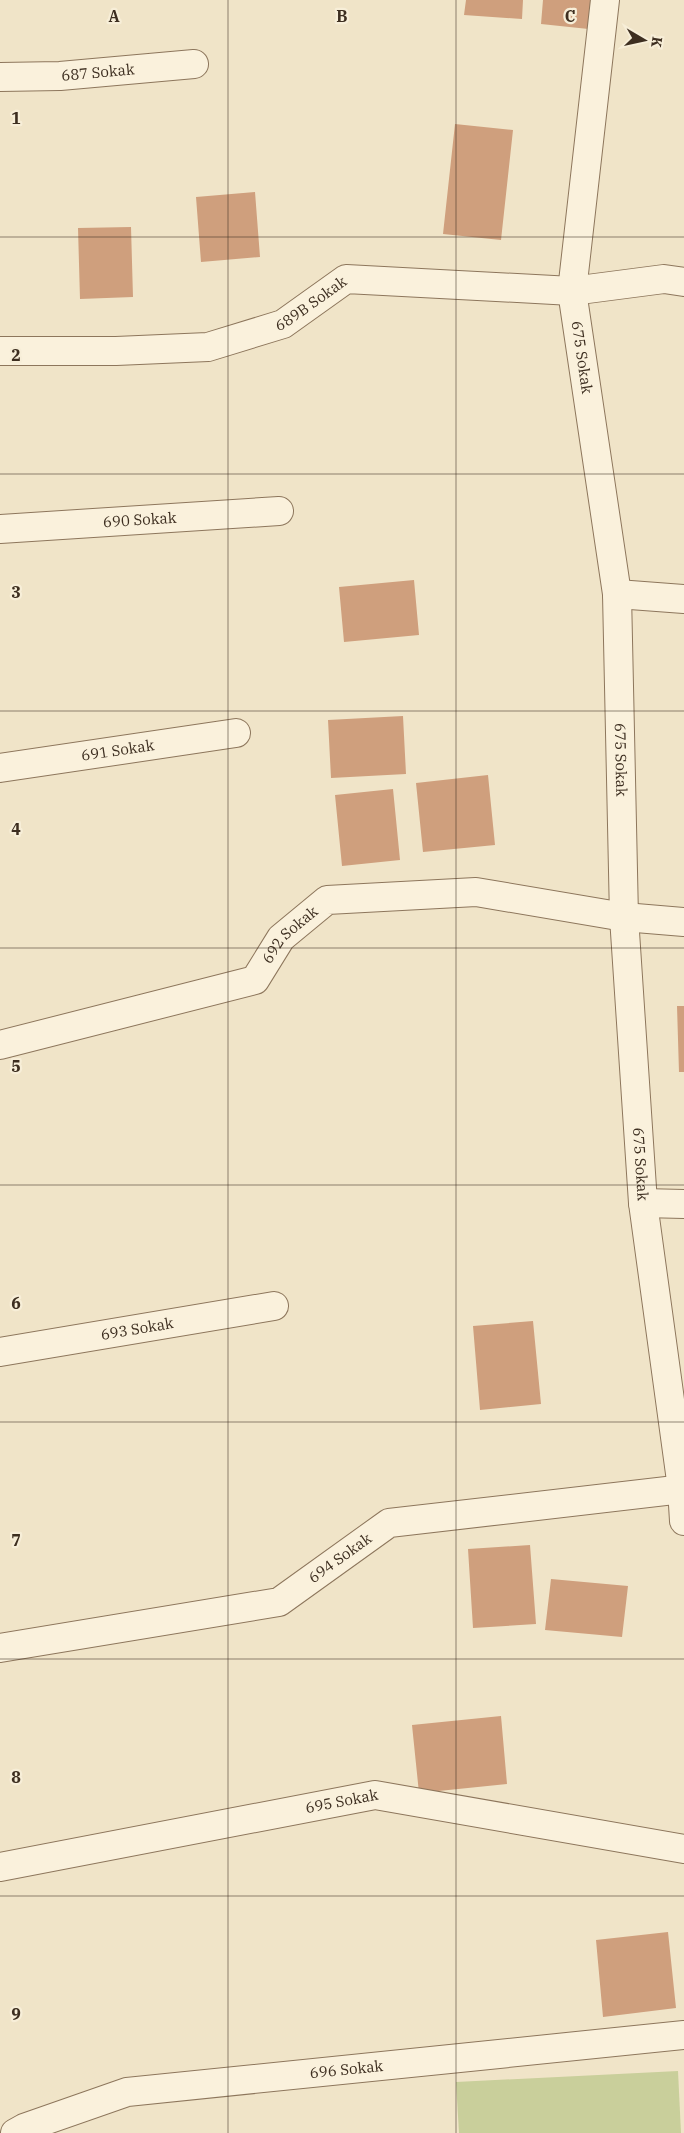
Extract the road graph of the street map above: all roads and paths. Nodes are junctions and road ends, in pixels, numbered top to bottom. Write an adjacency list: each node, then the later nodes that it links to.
1 (605, 0): 5 (street, 675 Sokak)
2 (194, 64): 3 (street, 687 Sokak)
3 (0, 77)
4 (684, 282): 5 (street, 689B Sokak)
5 (572, 291): 6 (street, 689B Sokak); 9 (street, 675 Sokak)
6 (0, 351)
7 (279, 511): 8 (street, 690 Sokak)
8 (0, 529)
9 (617, 594): 10 (street); 13 (street, 675 Sokak)
10 (684, 599)
11 (236, 733): 12 (street, 691 Sokak)
12 (0, 768)
13 (624, 917): 14 (street, 692 Sokak); 15 (street, 692 Sokak); 16 (street, 675 Sokak)
14 (684, 922)
15 (0, 1045)
16 (643, 1203): 17 (street); 20 (street, 675 Sokak)
17 (684, 1204)
18 (274, 1306): 19 (street, 693 Sokak)
19 (0, 1352)
20 (683, 1488): 21 (street, 675 Sokak); 22 (street, 694 Sokak)
21 (684, 1521)
22 (0, 1648)
23 (684, 1849): 24 (street, 695 Sokak)
24 (0, 1868)
25 (684, 2036): 26 (street, 696 Sokak)
26 (15, 2133)

